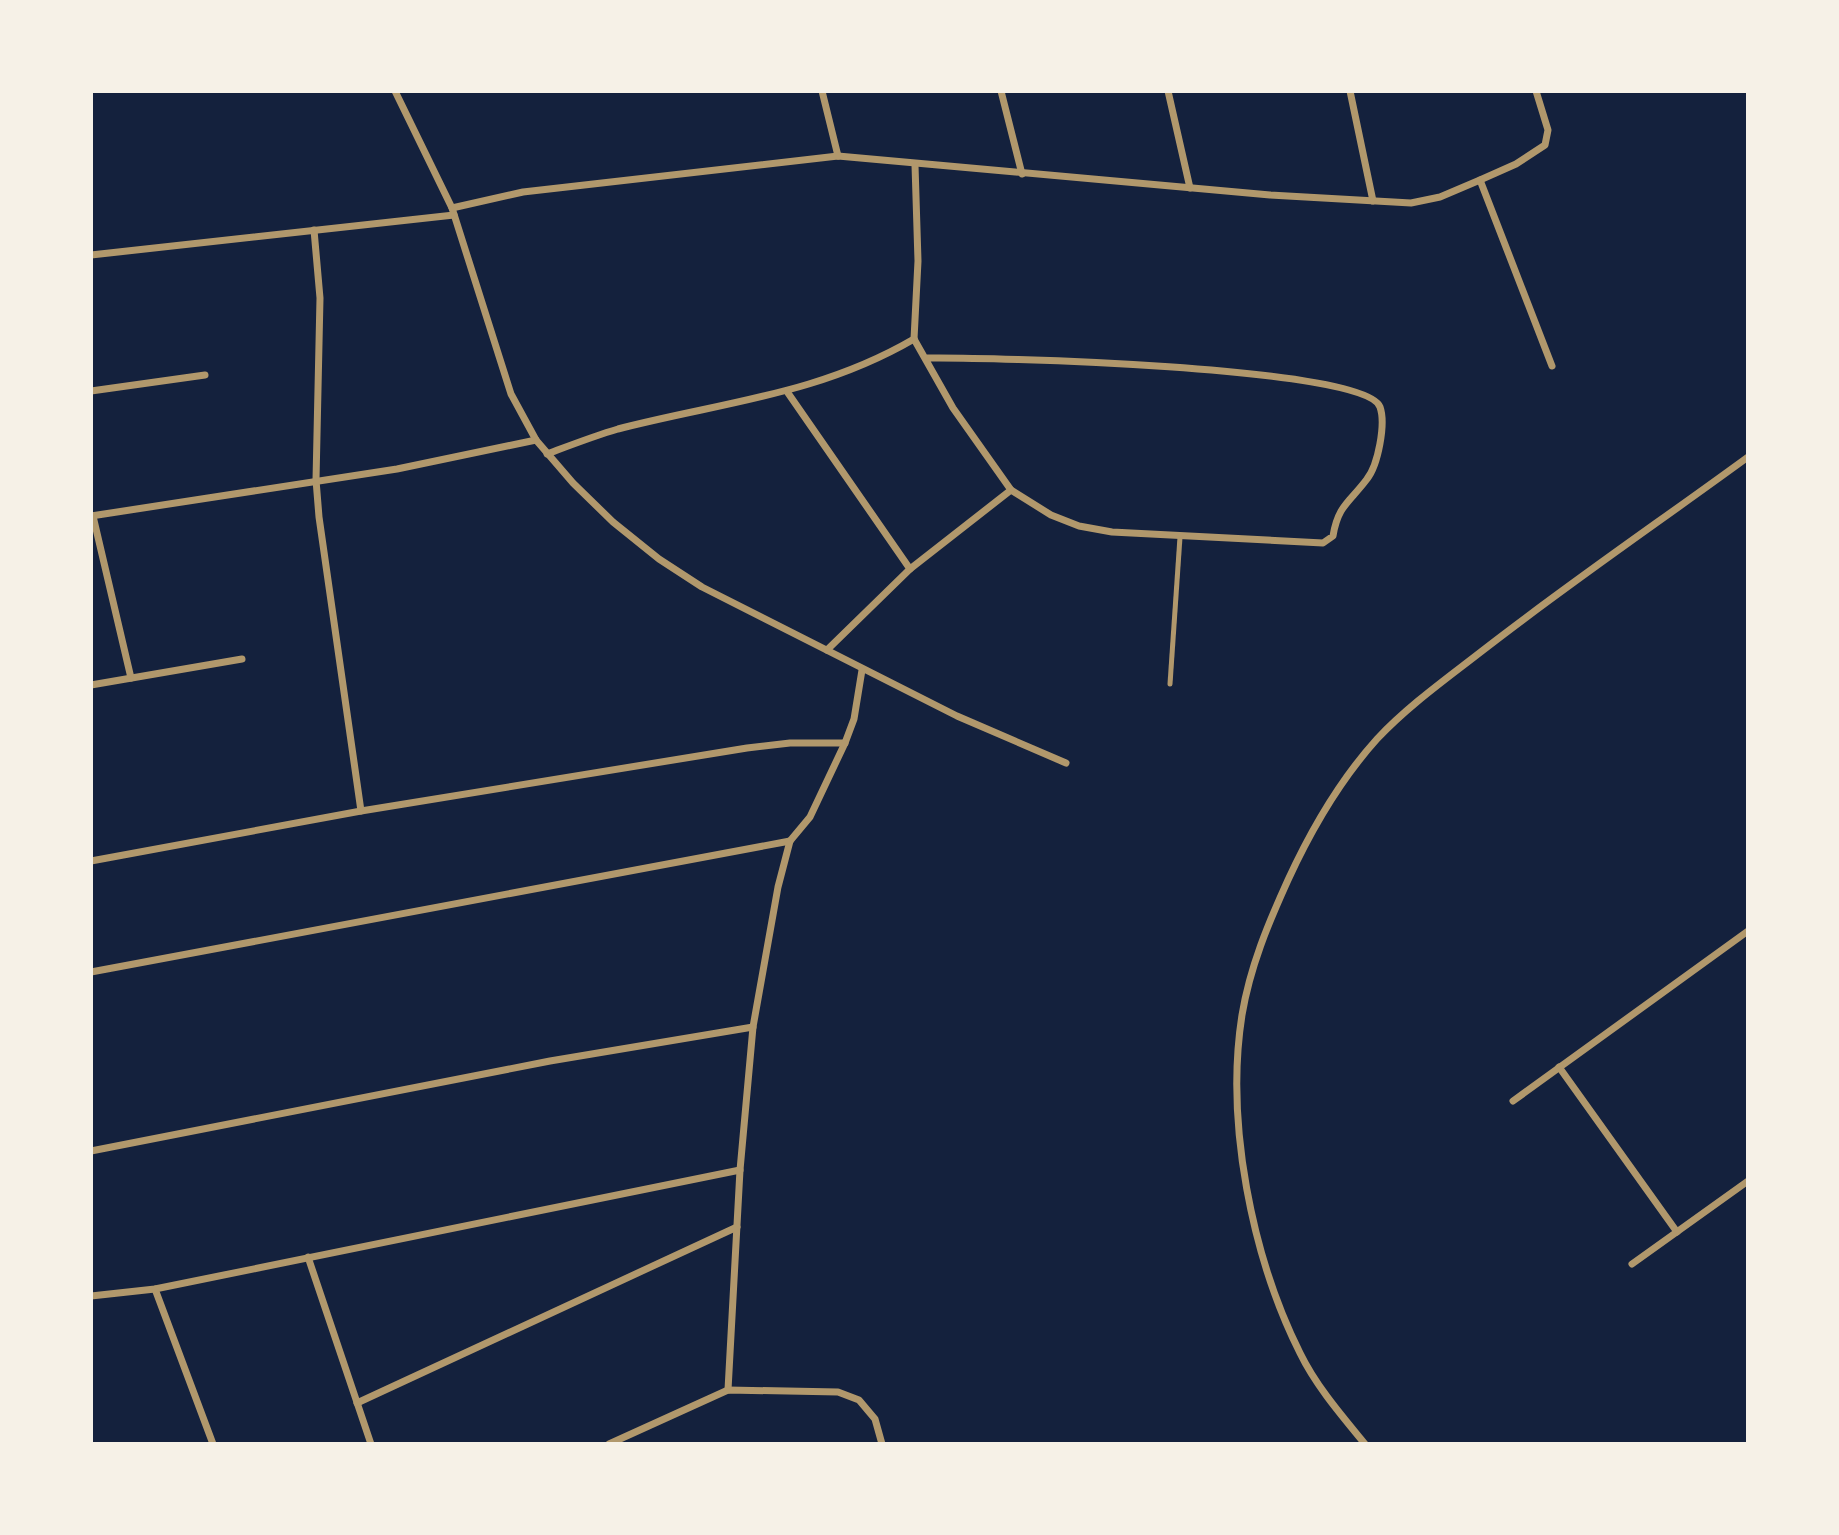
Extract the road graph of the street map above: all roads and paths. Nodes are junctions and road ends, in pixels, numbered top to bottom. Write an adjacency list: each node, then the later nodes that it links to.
1 (395, 91): 13 (street)
2 (821, 91): 7 (street)
3 (1001, 91): 9 (street)
4 (1168, 91): 11 (street)
5 (1350, 91): 12 (street)
6 (1536, 91): 10 (street)
7 (838, 156): 8 (street); 13 (street)
8 (915, 165): 9 (street); 16 (street)
9 (1022, 174): 11 (street)
10 (1480, 180): 12 (street); 18 (street)
11 (1190, 188): 12 (street)
12 (1373, 201)
13 (453, 211): 14 (street); 22 (street)
14 (314, 230): 15 (street); 25 (street)
15 (91, 255)
16 (914, 339): 17 (street); 21 (street)
17 (926, 358): 26 (street); 28 (street)
18 (1552, 366)
19 (205, 375): 20 (street)
20 (91, 391)
21 (788, 393): 23 (street); 29 (street)
22 (536, 440): 23 (street); 25 (street)
23 (547, 454): 30 (street)
24 (1748, 457): 61 (street)
25 (316, 480): 27 (street); 38 (street)
26 (1011, 490): 28 (street); 29 (street)
27 (92, 516): 33 (street)
28 (1180, 537): 34 (lane)
29 (910, 569): 30 (street)
30 (827, 650): 32 (street)
31 (242, 659): 33 (street)
32 (862, 670): 36 (street); 37 (street)
33 (131, 678): 35 (street)
34 (1170, 684)
35 (91, 685)
36 (845, 743): 38 (street); 39 (street)
37 (1066, 763)
38 (361, 811): 40 (street)
39 (790, 841): 42 (street); 43 (street)
40 (91, 861)
41 (1748, 931): 44 (street)
42 (91, 972)
43 (753, 1027): 46 (street); 47 (street)
44 (1559, 1067): 45 (street); 50 (street)
45 (1513, 1101)
46 (91, 1151)
47 (740, 1170): 49 (street); 51 (street)
48 (1748, 1181): 50 (street)
49 (737, 1227): 55 (street); 56 (street)
50 (1677, 1232): 52 (street)
51 (308, 1257): 53 (street); 56 (street)
52 (1632, 1265)
53 (155, 1289): 54 (street); 57 (street)
54 (91, 1296)
55 (728, 1390): 59 (street); 60 (street)
56 (357, 1404): 58 (street)
57 (214, 1444)
58 (371, 1444)
59 (609, 1444)
60 (882, 1444)
61 (1365, 1444)

